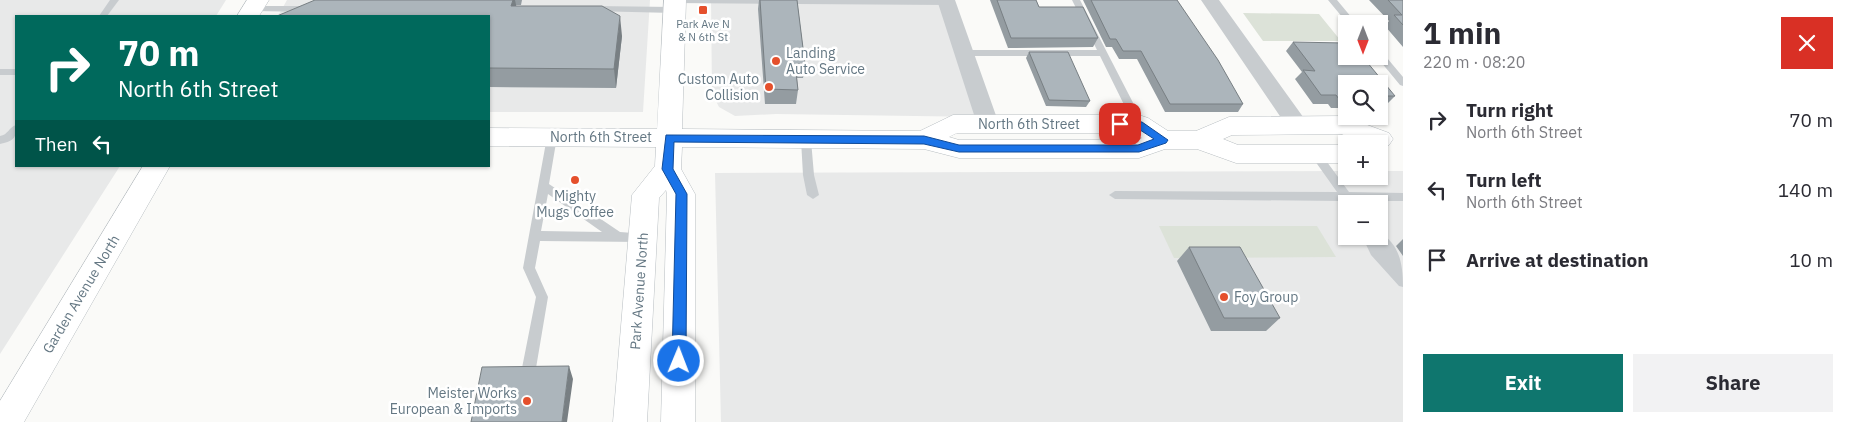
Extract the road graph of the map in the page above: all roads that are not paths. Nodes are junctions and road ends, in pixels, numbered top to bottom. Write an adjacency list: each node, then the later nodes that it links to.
1 (115, 0): 11 (lane)
2 (1076, 0): 14 (lane)
3 (1210, 0): 21 (street)
4 (1332, 0): 12 (lane)
5 (809, 1): 6 (lane); 7 (lane)
6 (947, 1): 13 (street)
7 (674, 3): 10 (lane); 25 (street)
8 (253, 8): 9 (lane)
9 (316, 9)
10 (580, 9)
11 (104, 15)
12 (1344, 15)
13 (964, 53): 14 (lane); 19 (street)
14 (1103, 53): 20 (lane)
15 (1388, 65): 18 (lane)
16 (0, 72): 17 (lane)
17 (15, 72)
18 (1403, 83)
19 (988, 124): 20 (street, North 6th Street); 27 (street, North 6th Street)
20 (1139, 124): 28 (street)
21 (1298, 126): 22 (street, North 6th Street); 29 (street, North 6th Street)
22 (1370, 135)
23 (490, 137): 24 (street, North 6th Street)
24 (552, 137): 25 (street, North 6th Street); 35 (lane)
25 (669, 138): 26 (street, North 6th Street); 34 (street)
26 (806, 140): 27 (street, North 6th Street); 36 (lane)
27 (924, 140): 28 (street, North 6th Street)
28 (1163, 140): 29 (street, North 6th Street)
29 (1199, 140): 31 (street, North 6th Street)
30 (1338, 140): 31 (street)
31 (1315, 154): 32 (street, North 6th Street); 38 (lane)
32 (1338, 154)
33 (156, 167): 49 (street, Garden Avenue North)
34 (668, 169): 43 (street, Park Avenue North); 51 (street)
35 (544, 186): 42 (lane); 43 (lane)
36 (813, 195)
37 (1115, 195): 41 (lane)
38 (1344, 195)
39 (1403, 196): 40 (lane)
40 (1388, 197)
41 (1338, 200)
42 (535, 236): 43 (lane); 48 (lane)
43 (630, 237): 50 (street, Park Avenue North)
44 (1372, 245): 47 (lane)
45 (1385, 245): 46 (lane)
46 (1403, 278)
47 (1403, 282)
48 (529, 368)
49 (6, 422)
50 (630, 422)
51 (678, 422)

